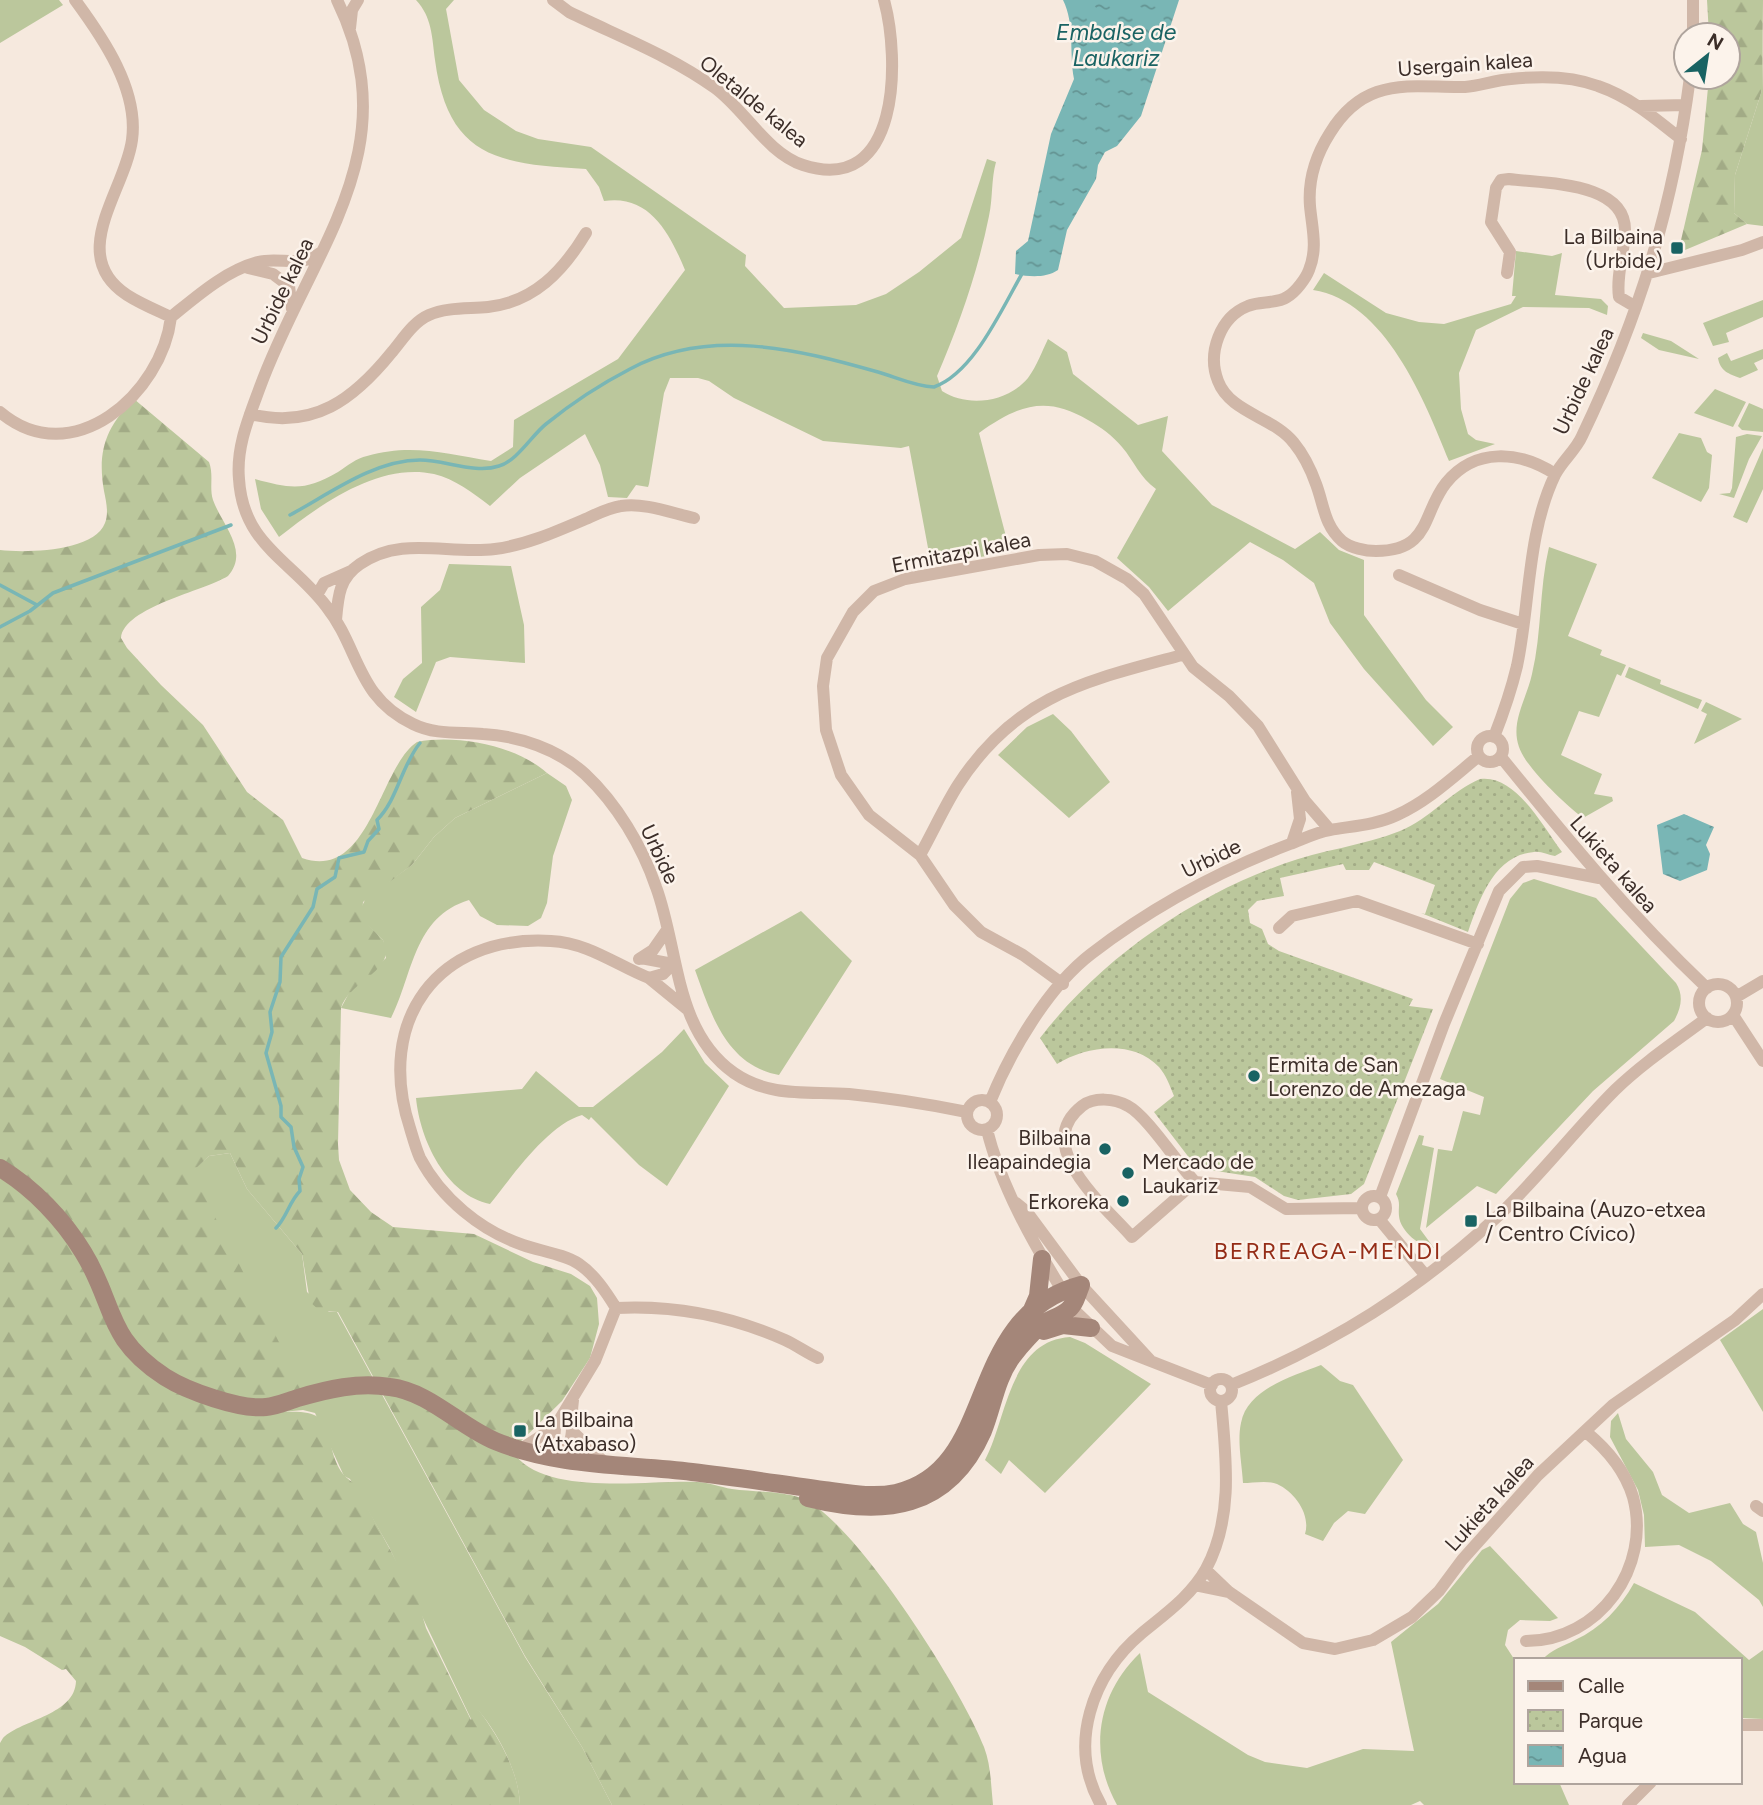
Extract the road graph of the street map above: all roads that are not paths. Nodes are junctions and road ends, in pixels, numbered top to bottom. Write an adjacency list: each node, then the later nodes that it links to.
1 (75, 0): 24 (street)
2 (338, 0): 3 (street); 8 (street, Urbide kalea)
3 (358, 0): 8 (street)
4 (884, 0): 6 (street, Oletalde kalea)
5 (1693, 0): 7 (street)
6 (555, 1)
7 (1693, 21)
8 (349, 32): 15 (street, Urbide kalea)
9 (1688, 91): 10 (street, Urbide kalea)
10 (1686, 105): 11 (street, Usergain kalea); 12 (street, Urbide kalea)
11 (1641, 106): 12 (street, Usergain kalea); 27 (street, Usergain kalea)
12 (1682, 139): 19 (street, Urbide kalea)
13 (586, 233): 26 (street)
14 (1763, 242): 19 (street)
15 (323, 251): 16 (street); 20 (street, Urbide kalea)
16 (291, 263): 17 (street); 20 (street)
17 (244, 268): 21 (street); 24 (street)
18 (1507, 273): 22 (street)
19 (1649, 273): 22 (street, Urbide kalea)
20 (307, 281): 21 (street); 23 (street, Urbide kalea)
21 (289, 286): 23 (street)
22 (1636, 307): 27 (street, Urbide kalea)
23 (291, 312): 26 (street, Urbide kalea)
24 (170, 317): 25 (street)
25 (0, 412)
26 (250, 414): 30 (street, Urbide kalea)
27 (1556, 474): 34 (street, Urbide kalea)
28 (694, 518): 31 (street)
29 (1399, 575): 34 (street)
30 (300, 579): 31 (street); 32 (street, Urbide)
31 (336, 583): 32 (street); 33 (street)
32 (317, 595): 33 (street, Urbide)
33 (336, 620): 48 (street, Urbide)
34 (1523, 624): 36 (street, Urbide kalea)
35 (1182, 655): 39 (street, Ermitazpi kalea); 45 (street); 45 (street, Ermitazpi kalea)
36 (1494, 737): 37 (street); 38 (street)
37 (1479, 756): 38 (street); 42 (street, Urbide)
38 (1501, 757): 46 (street, Lukieta kalea)
39 (1296, 785): 40 (street, Ermitazpi kalea); 41 (street, Ermitazpi kalea)
40 (1317, 817): 42 (street, Ermitazpi kalea); 43 (street)
41 (1300, 819): 43 (street, Ermitazpi kalea); 44 (street, Ermitazpi kalea)
42 (1330, 830): 43 (street, Urbide)
43 (1312, 836): 44 (street, Urbide)
44 (1292, 844): 55 (street, Urbide)
45 (920, 855): 55 (street, Ermitazpi kalea)
46 (1598, 878): 49 (street); 56 (street, Lukieta kalea)
47 (1279, 928): 49 (street)
48 (667, 930): 50 (street); 52 (street, Urbide)
49 (1478, 944): 67 (street)
50 (640, 958): 51 (street); 52 (street)
51 (621, 964): 53 (street); 77 (street)
52 (673, 964): 53 (street); 58 (street, Urbide)
53 (649, 978): 58 (street)
54 (1763, 981): 57 (street)
55 (1063, 984): 62 (street, Urbide)
56 (1707, 988): 57 (street); 60 (street)
57 (1736, 997): 59 (street)
58 (688, 1010): 63 (street, Urbide)
59 (1733, 1015): 60 (street); 61 (street)
60 (1707, 1018): 72 (street)
61 (1763, 1061)
62 (990, 1102): 63 (street); 64 (street)
63 (967, 1112): 64 (street)
64 (987, 1130): 68 (street)
65 (0, 1168): 90 (street)
66 (1195, 1182): 66 (street); 69 (street)
67 (1380, 1197): 69 (street); 70 (street)
68 (1016, 1203): 71 (street); 73 (street)
69 (1362, 1208): 70 (street)
70 (1379, 1219): 72 (street)
71 (1042, 1258): 74 (street); 78 (street)
72 (1426, 1276): 84 (street)
73 (1081, 1286): 74 (street); 76 (street); 82 (street)
74 (1062, 1290): 76 (street); 78 (street)
75 (1763, 1294): 88 (street, Lukieta kalea)
76 (1071, 1307): 79 (street); 80 (street)
77 (616, 1308): 81 (street); 85 (street)
78 (1031, 1312): 93 (street)
79 (1091, 1328): 80 (street); 82 (street)
80 (1031, 1337): 93 (street)
81 (818, 1358)
82 (1150, 1360): 83 (street)
83 (1212, 1385): 84 (street); 86 (street)
84 (1231, 1385): 86 (street)
85 (573, 1396): 87 (street); 89 (street)
86 (1221, 1401): 94 (street)
87 (555, 1427): 90 (street); 91 (street)
88 (1587, 1432): 96 (street, Lukieta kalea); 97 (street)
89 (573, 1433): 91 (street); 92 (street)
90 (521, 1449): 91 (street)
91 (559, 1458): 92 (street)
92 (606, 1465): 93 (street)
93 (727, 1478)
94 (1206, 1570): 95 (street); 96 (street, Lukieta kalea)
95 (1195, 1585): 96 (street, Lukieta kalea); 101 (street)
96 (1229, 1592)
97 (1526, 1641)
98 (1742, 1725): 99 (street)
99 (1763, 1725)
100 (1649, 1784): 102 (street)
101 (1101, 1805)
102 (1628, 1805)

